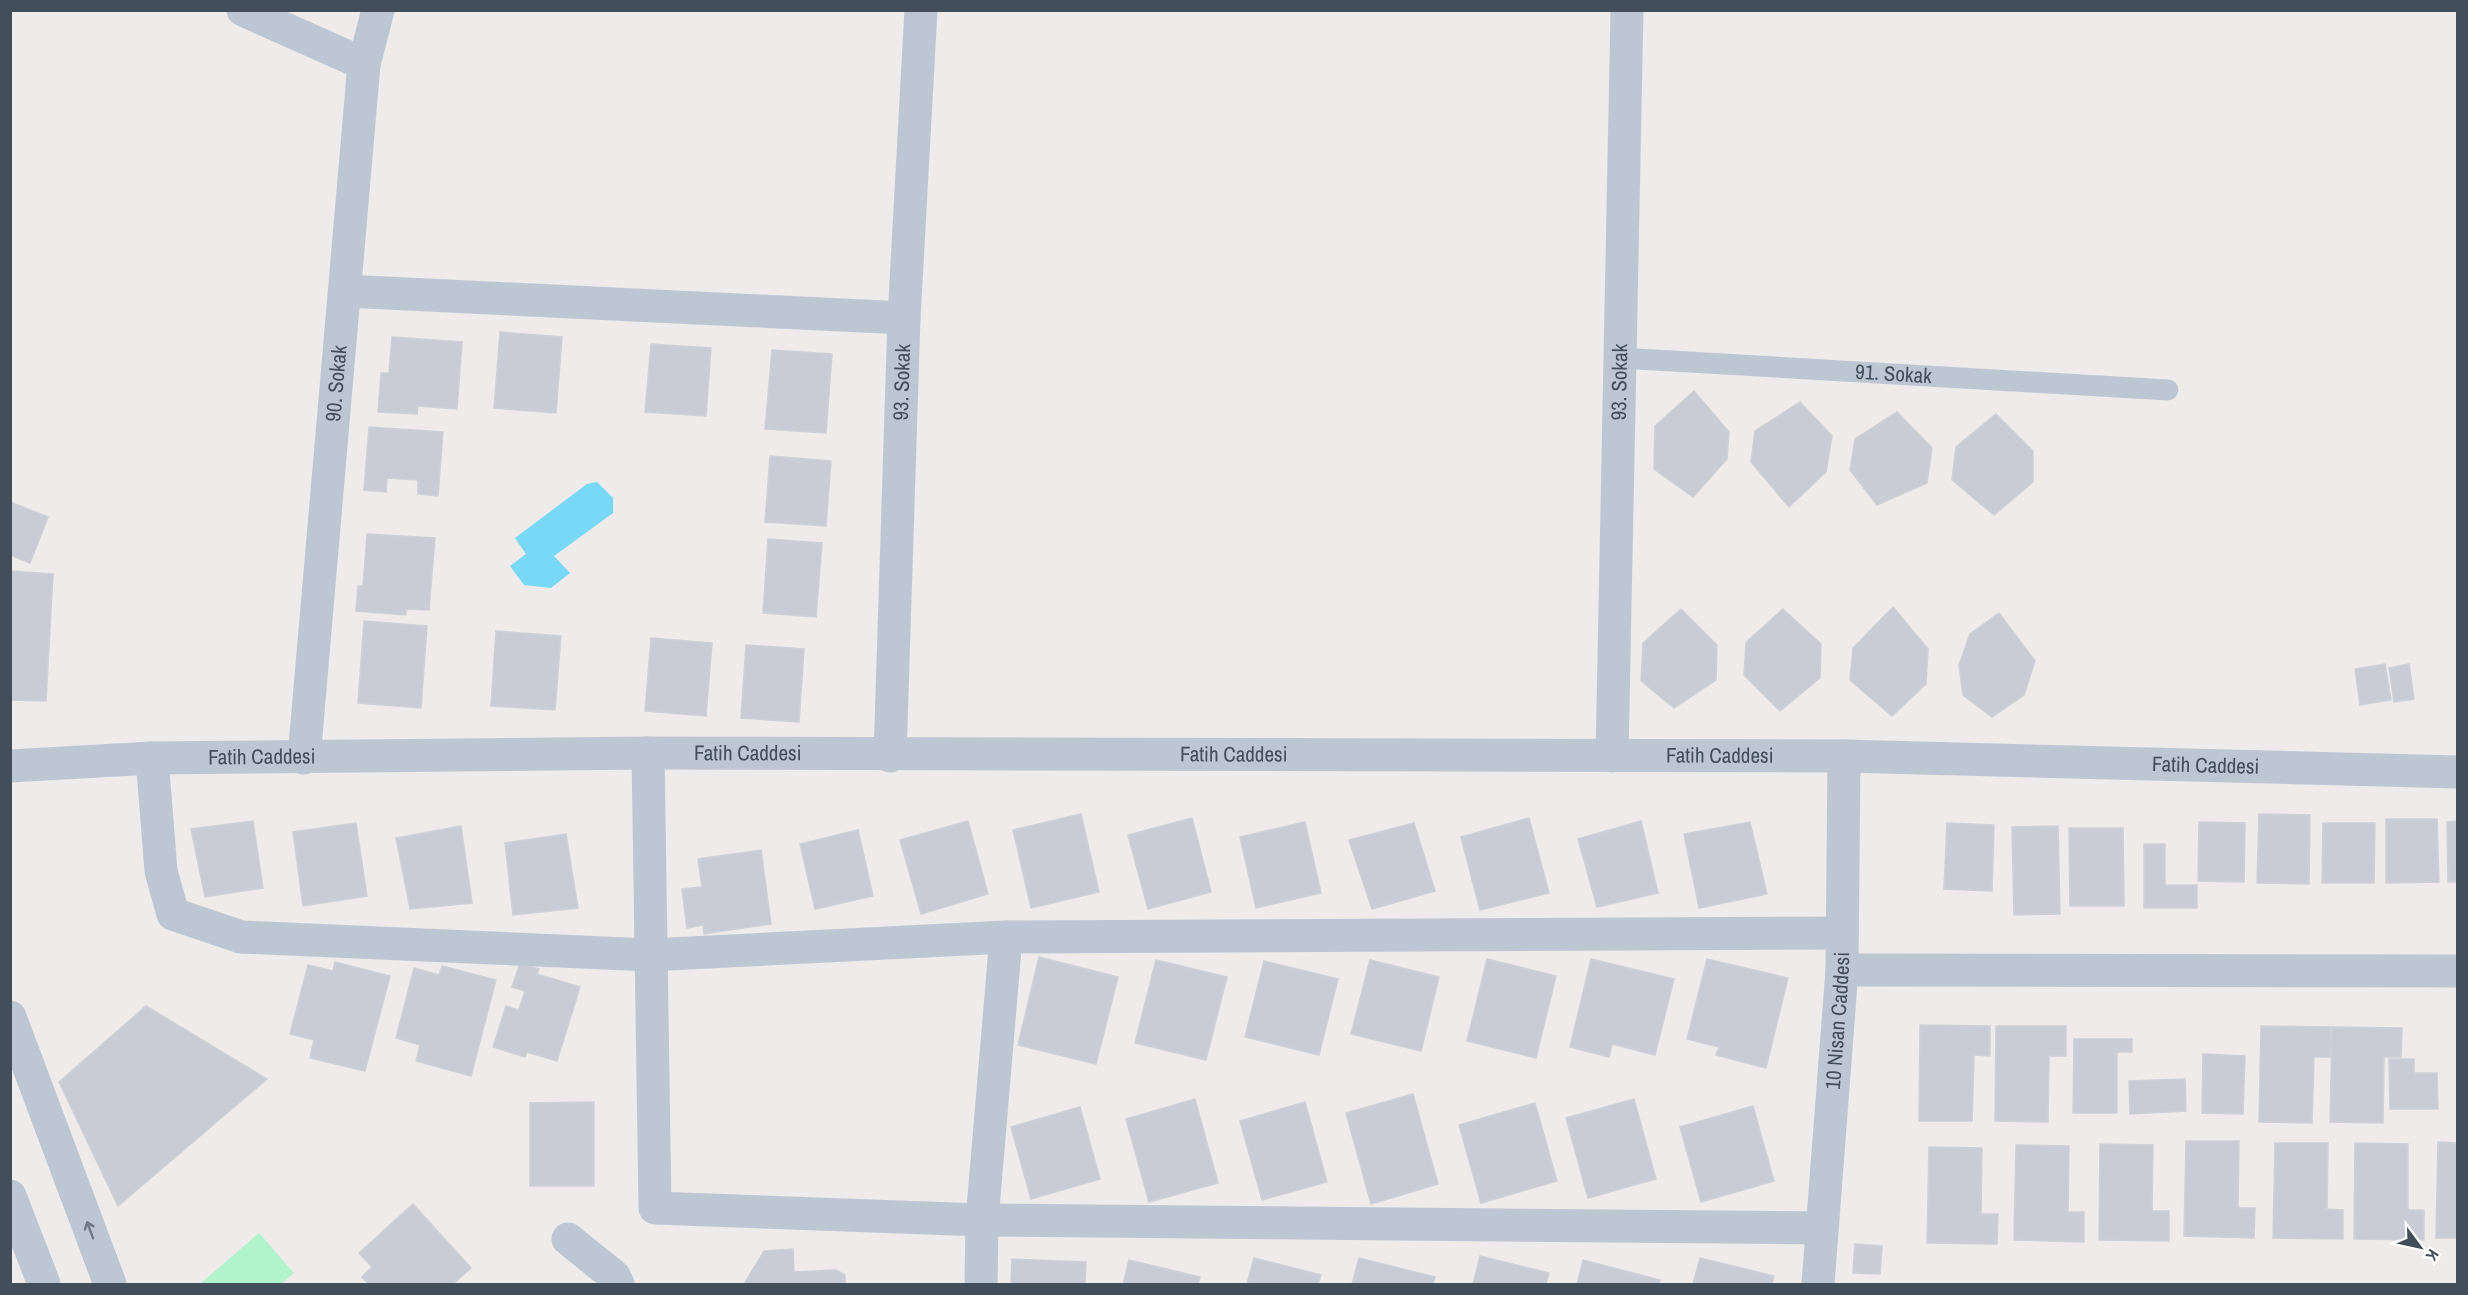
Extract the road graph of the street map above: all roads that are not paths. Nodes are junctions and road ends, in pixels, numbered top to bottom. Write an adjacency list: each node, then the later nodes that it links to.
1 (243, 10): 5 (street)
2 (378, 10): 5 (street, 90. Sokak)
3 (921, 10): 7 (street, 93. Sokak)
4 (1627, 10): 8 (street, 93. Sokak)
5 (364, 64): 6 (street, 90. Sokak)
6 (345, 291): 7 (street); 15 (street, 90. Sokak)
7 (904, 318): 11 (street, 93. Sokak)
8 (1620, 358): 9 (lane, 91. Sokak); 12 (street, 93. Sokak)
9 (2168, 390)
10 (648, 753): 11 (street, Fatih Caddesi); 15 (street, Fatih Caddesi); 20 (street)
11 (890, 756): 12 (street, Fatih Caddesi)
12 (1612, 756): 13 (street, Fatih Caddesi)
13 (1844, 756): 17 (street, Fatih Caddesi); 18 (street, 10 Nisan Caddesi)
14 (152, 758): 15 (street, Fatih Caddesi); 16 (street, Fatih Caddesi); 20 (street)
15 (304, 758)
16 (10, 766)
17 (2457, 772)
18 (1842, 933): 19 (street); 21 (street, 10 Nisan Caddesi)
19 (1006, 937): 20 (street); 25 (street)
20 (650, 955): 25 (street)
21 (1842, 970): 22 (street); 26 (street, 10 Nisan Caddesi)
22 (2457, 971)
23 (10, 1017): 29 (street, one-way to 23)
24 (10, 1196): 28 (street)
25 (982, 1220): 26 (street); 31 (street)
26 (1822, 1228): 32 (street, 10 Nisan Caddesi)
27 (568, 1239): 30 (street)
28 (44, 1284)
29 (111, 1284)
30 (618, 1284)
31 (981, 1284)
32 (1818, 1284)

